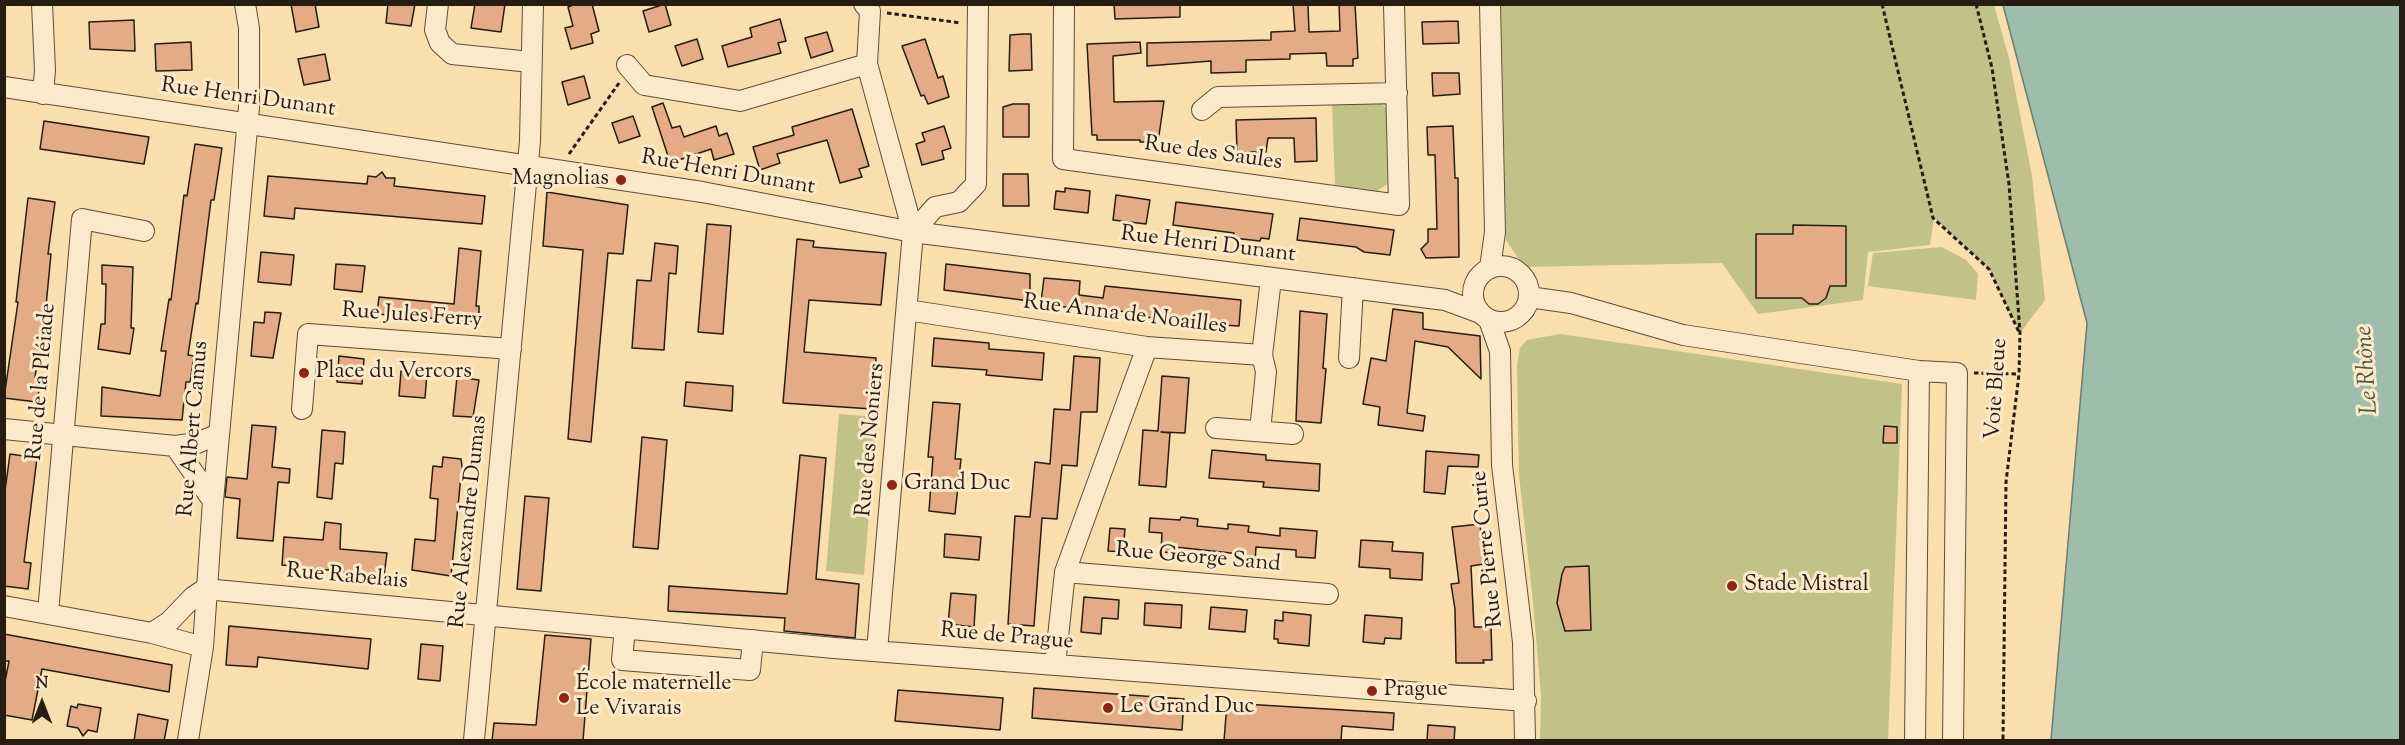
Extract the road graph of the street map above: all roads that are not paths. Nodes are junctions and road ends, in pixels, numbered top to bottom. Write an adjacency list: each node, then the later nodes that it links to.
1 (42, 4): 15 (street)
2 (244, 4): 17 (street, Rue Albert Camus)
3 (438, 4): 10 (street)
4 (533, 4): 10 (street, Rue Alexandre Dumas)
5 (978, 4): 20 (street)
6 (1064, 4): 14 (street, Rue des Saules)
7 (1394, 4): 14 (street, Rue des Saules)
8 (1490, 4): 21 (street)
9 (867, 8): 11 (street, Rue des Noniers)
10 (531, 62): 18 (street, Rue Alexandre Dumas)
11 (867, 64): 12 (street); 20 (street, Rue des Noniers)
12 (630, 68)
13 (4, 87): 15 (street, Rue Henri Dunant)
14 (1397, 93): 16 (street, Rue des Saules)
15 (43, 94): 17 (street, Rue Henri Dunant)
16 (1202, 110)
17 (248, 122): 18 (street, Rue Henri Dunant); 40 (street, Rue Albert Camus)
18 (528, 165): 20 (street, Rue Henri Dunant); 31 (street, Rue Alexandre Dumas)
19 (144, 231): 42 (street, Rue de la Pléiade)
20 (913, 232): 22 (street, Rue Henri Dunant); 27 (street, Rue des Noniers)
21 (1500, 267): 24 (street); 25 (street)
22 (1271, 279): 23 (street, Rue Henri Dunant); 33 (street)
23 (1353, 288): 26 (street, Rue Henri Dunant); 34 (street)
24 (1472, 291): 26 (street, Rue Henri Dunant); 28 (street)
25 (1529, 297): 29 (street); 35 (street)
26 (1445, 300): 28 (street, Rue Henri Dunant)
27 (907, 310): 30 (street, Rue Anna de Noailles); 55 (street, Rue des Noniers)
28 (1484, 316): 29 (street); 32 (street, Rue Pierre Curie)
29 (1513, 320): 32 (street, Rue Pierre Curie)
30 (1147, 347): 33 (street, Rue Anna de Noailles); 45 (street)
31 (512, 349): 36 (street, Rue Jules Ferry); 50 (street, Rue Alexandre Dumas)
32 (1500, 351): 57 (street, Rue Pierre Curie)
33 (1262, 355): 39 (street)
34 (1349, 358)
35 (1919, 371): 61 (street); 62 (street)
36 (302, 409)
37 (1216, 428): 39 (street)
38 (4, 429): 42 (street)
39 (1260, 431): 41 (street)
40 (219, 434): 43 (street); 44 (street, Rue Albert Camus)
41 (1293, 434)
42 (62, 435): 43 (street); 49 (street, Rue de la Pléiade)
43 (175, 446): 44 (street)
44 (213, 501): 46 (street, Rue Albert Camus)
45 (1065, 572): 47 (street, Rue George Sand); 56 (street)
46 (205, 589): 50 (street, Rue Rabelais); 52 (street); 54 (street, Rue Albert Camus)
47 (1328, 594)
48 (4, 606): 49 (street)
49 (48, 613): 52 (street)
50 (485, 615): 51 (street, Rue de Prague); 59 (street, Rue Alexandre Dumas)
51 (625, 628): 53 (street, Rue de Prague); 53 (street)
52 (152, 633): 54 (street)
53 (753, 640): 55 (street, Rue de Prague)
54 (203, 647): 58 (street, Rue Albert Camus)
55 (878, 651): 56 (street, Rue de Prague)
56 (1055, 665): 57 (street, Rue de Prague)
57 (1526, 701): 60 (street, Rue Pierre Curie)
58 (188, 741)
59 (474, 741)
60 (1525, 741)
61 (1915, 741)
62 (1953, 741)

